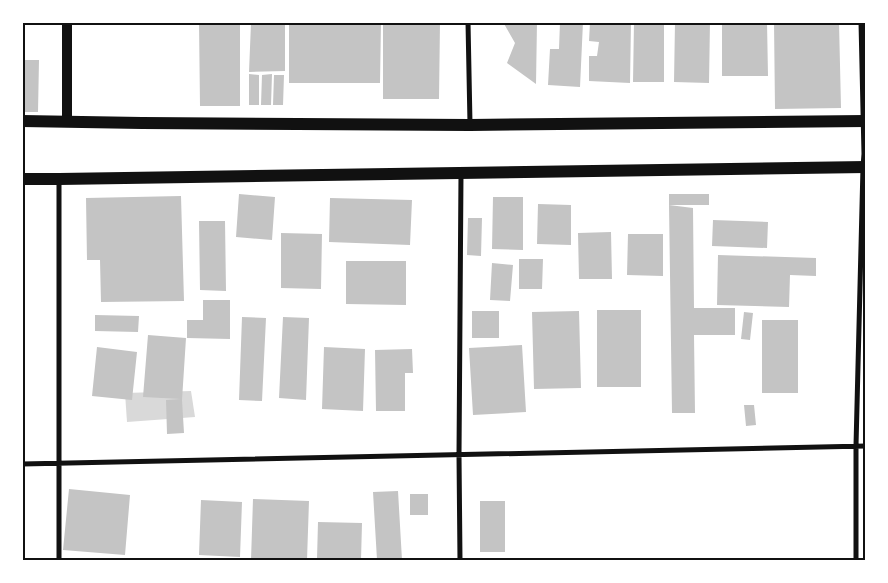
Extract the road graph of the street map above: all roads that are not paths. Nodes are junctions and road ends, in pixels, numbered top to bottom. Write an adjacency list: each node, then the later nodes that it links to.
1 (67, 22): 6 (main road)
2 (468, 22): 7 (street)
3 (861, 22): 5 (street)
4 (22, 121): 6 (main road)
5 (864, 121): 7 (main road); 8 (street)
6 (67, 122): 7 (main road)
7 (470, 125)
8 (864, 167): 9 (main road); 12 (street)
9 (461, 173): 11 (main road); 14 (street)
10 (22, 179): 11 (main road)
11 (59, 179): 15 (street)
12 (856, 446): 13 (street); 14 (street); 19 (street)
13 (866, 446)
14 (459, 455): 15 (street); 18 (street)
15 (59, 463): 16 (street); 17 (street)
16 (22, 464)
17 (59, 560)
18 (460, 560)
19 (856, 560)

